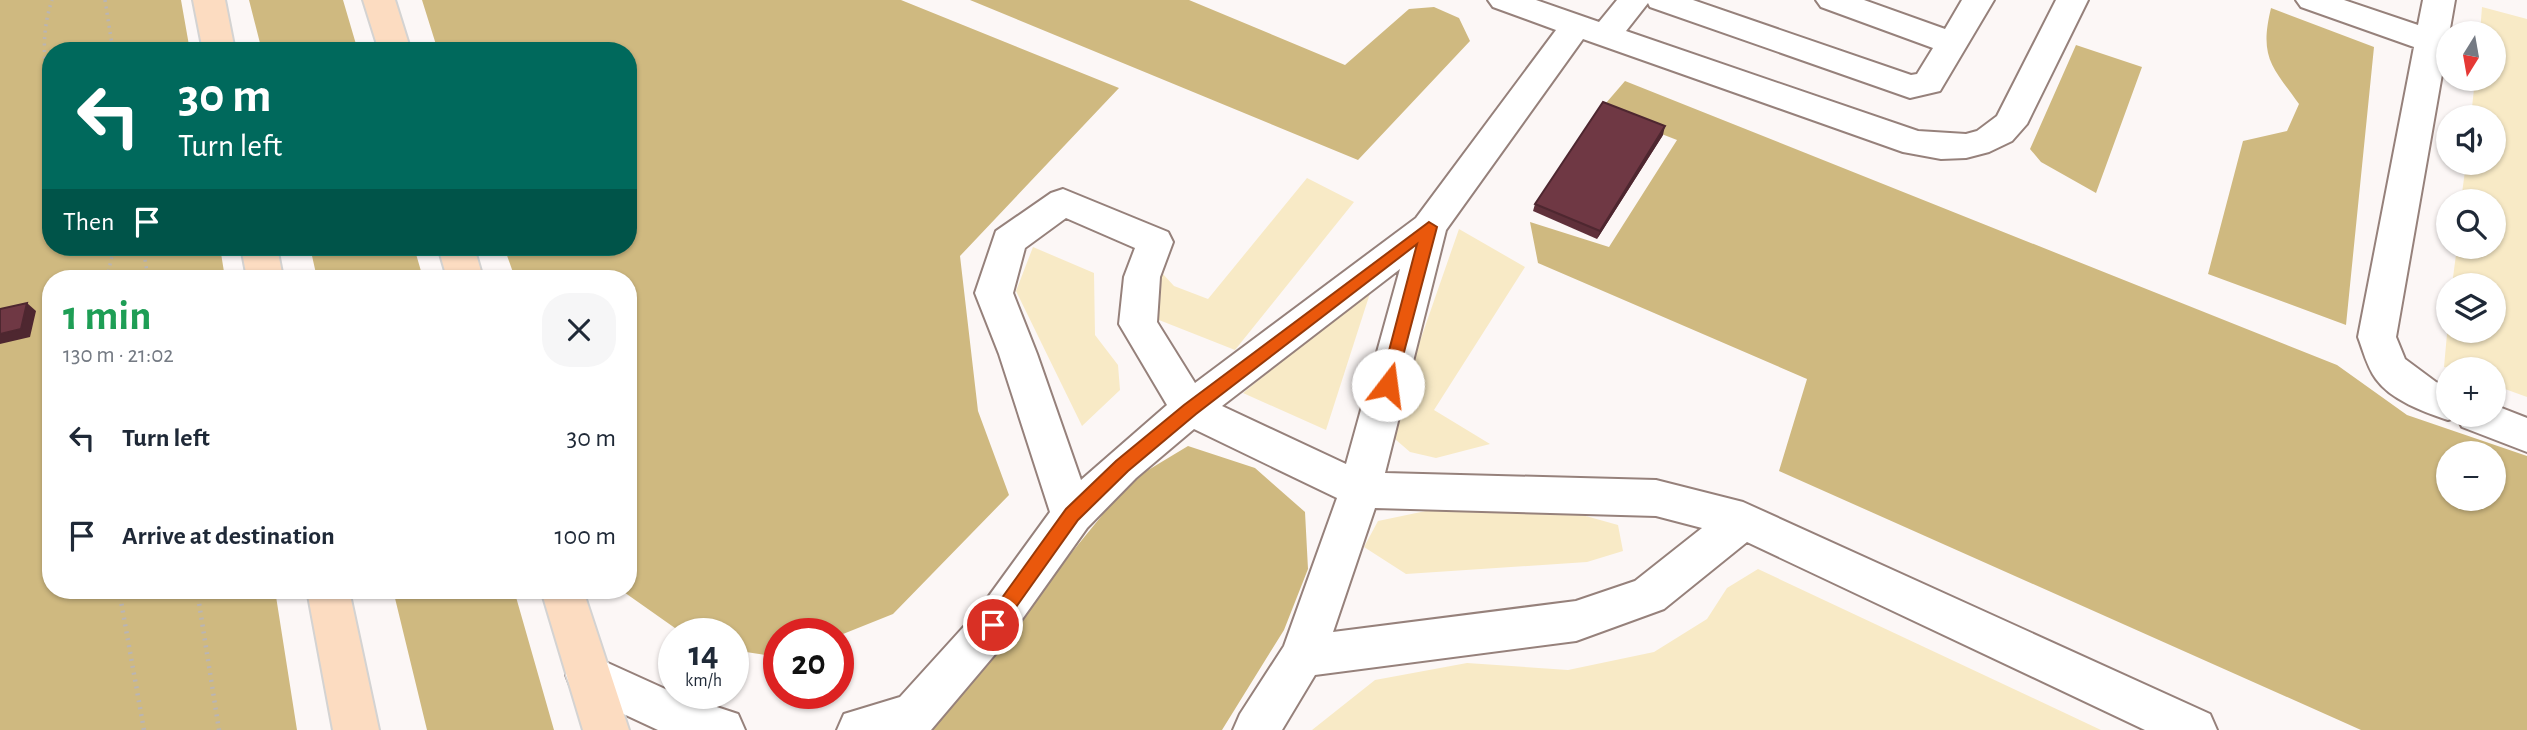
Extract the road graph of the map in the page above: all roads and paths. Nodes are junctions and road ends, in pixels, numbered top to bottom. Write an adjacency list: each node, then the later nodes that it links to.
1 (52, 0): 15 (path)
2 (105, 0): 16 (path)
3 (209, 0): 17 (main road)
4 (379, 0): 18 (main road)
5 (1504, 0): 13 (lane)
6 (1633, 0): 13 (lane)
7 (1661, 0): 19 (lane)
8 (1832, 0): 19 (lane)
9 (1978, 0): 19 (lane)
10 (2073, 0): 13 (lane)
11 (2312, 0): 14 (lane)
12 (2440, 0): 14 (lane)
13 (1573, 21): 20 (lane)
14 (2431, 41): 21 (lane)
15 (45, 42)
16 (112, 42)
17 (217, 42)
18 (392, 42)
19 (1952, 43)
20 (1429, 227): 22 (lane); 25 (lane)
21 (2436, 399)
22 (1190, 410): 25 (lane); 26 (lane); 26 (lane)
23 (2506, 427): 24 (lane)
24 (2527, 435)
25 (1360, 490): 27 (lane); 32 (lane)
26 (1072, 514): 34 (lane)
27 (1743, 520): 32 (lane); 42 (lane)
28 (121, 599): 35 (path)
29 (198, 599): 36 (path)
30 (330, 599): 37 (main road)
31 (565, 599): 33 (main road)
32 (1302, 656): 41 (lane)
33 (588, 675): 38 (main road); 39 (lane)
34 (908, 723): 40 (lane)
35 (145, 730)
36 (219, 730)
37 (356, 730)
38 (606, 730)
39 (722, 730)
40 (860, 730)
41 (1256, 730)
42 (2194, 730)

